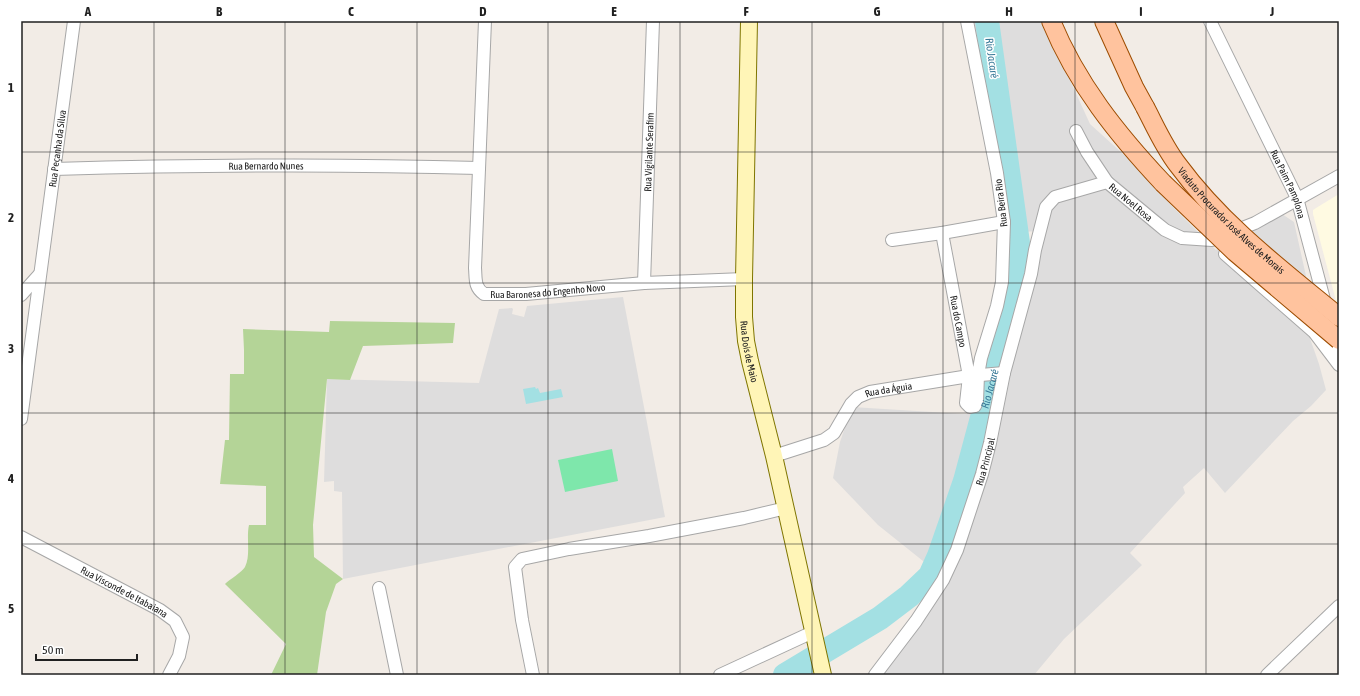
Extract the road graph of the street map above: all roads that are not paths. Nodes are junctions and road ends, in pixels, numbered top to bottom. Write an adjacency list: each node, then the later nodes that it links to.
1 (74, 21): 11 (street, Rua Peçanha da Silva)
2 (485, 21): 10 (street, Rua Baronesa do Engenho Novo)
3 (653, 21): 22 (street, Rua Vigilante Serafim)
4 (748, 21): 21 (street, Rua Dois de Maio)
5 (967, 21): 15 (street, Rua Beira Rio)
6 (1051, 21): 25 (main road, Viaduto Procurador José Alves de Morais, bridge)
7 (1104, 21): 24 (main road, Viaduto Procurador José Alves de Morais, bridge)
8 (1210, 21): 14 (street, Rua Paim Pamplona)
9 (1076, 131): 13 (street)
10 (479, 168): 11 (street, Rua Bernardo Nunes); 22 (street, Rua Baronesa do Engenho Novo)
11 (54, 169): 20 (street, Rua Peçanha da Silva)
12 (1339, 176): 14 (street)
13 (1107, 182): 16 (street, Rua Noel Rosa); 19 (street, Rua Noel Rosa)
14 (1297, 198): 19 (street); 26 (street, Rua Paim Pamplona)
15 (1004, 222): 17 (street); 29 (street, Rua Beira Rio)
16 (1041, 224): 28 (street, Rua Principal)
17 (942, 233): 18 (street); 29 (street, Rua do Campo)
18 (892, 240)
19 (1212, 240): 27 (street)
20 (39, 275): 23 (street); 31 (street, Rua Peçanha da Silva)
21 (744, 279): 22 (street, Rua Baronesa do Engenho Novo); 32 (street, Rua Dois de Maio)
22 (644, 283)
23 (21, 295)
24 (1339, 317)
25 (1339, 340)
26 (1339, 356)
27 (1339, 365)
28 (1001, 373): 29 (street, Rua da Águia); 43 (street, Rua Principal)
29 (976, 375): 30 (street, Rua do Campo); 32 (street, Rua da Águia)
30 (972, 407)
31 (21, 419)
32 (774, 456): 33 (street, Rua Dois de Maio)
33 (786, 508): 37 (street, Rua Dois de Maio); 41 (street)
34 (21, 537): 39 (street, Rua Visconde de Itabaiana)
35 (379, 588): 40 (street)
36 (1339, 606): 44 (street)
37 (814, 639): 38 (street, Rua Dois de Maio); 42 (street)
38 (823, 674)
39 (169, 675)
40 (397, 675)
41 (533, 675)
42 (720, 675)
43 (875, 675)
44 (1267, 675)

